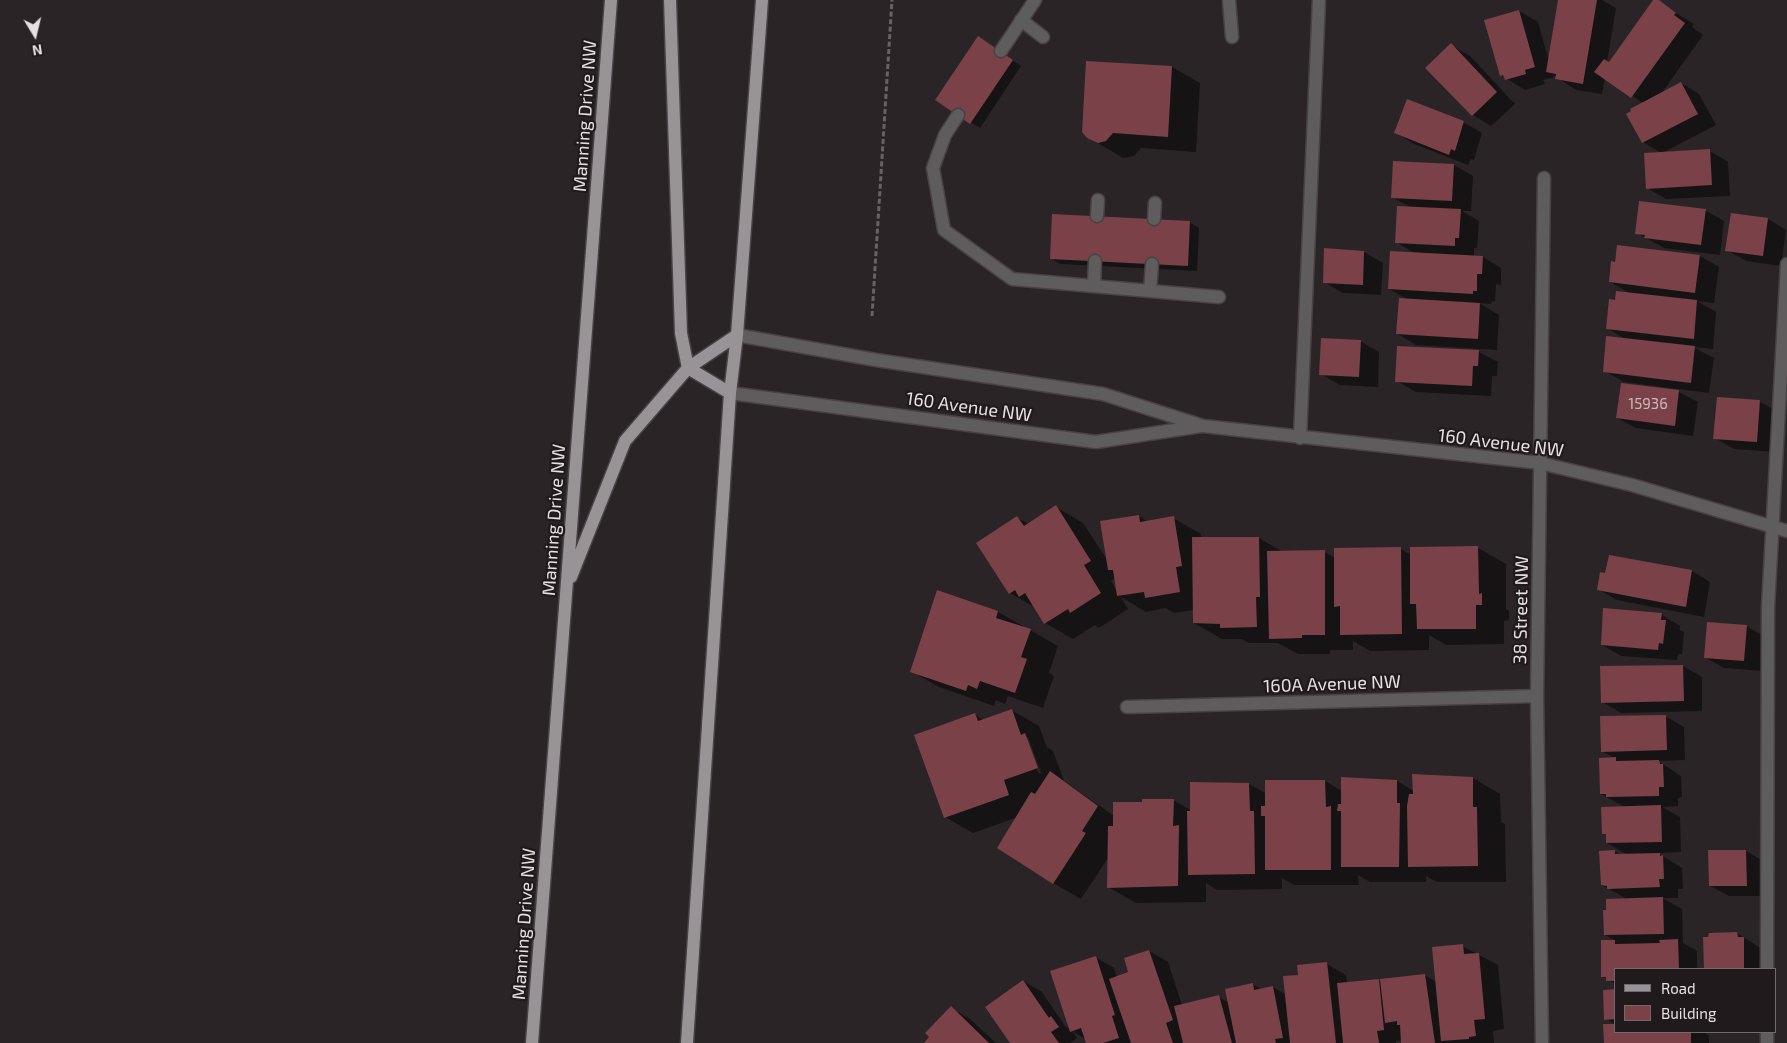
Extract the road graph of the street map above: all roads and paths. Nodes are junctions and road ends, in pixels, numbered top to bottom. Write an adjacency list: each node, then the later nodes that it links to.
1 (611, 0): 33 (main road, Manning Drive NW)
2 (670, 0): 26 (main road)
3 (762, 0): 25 (main road)
4 (892, 0): 24 (path)
5 (1035, 0): 8 (street)
6 (1230, 0): 10 (street)
7 (1319, 0): 29 (street)
8 (1022, 20): 9 (street); 11 (street)
9 (1043, 37)
10 (1232, 37)
11 (1001, 51)
12 (958, 115): 21 (street)
13 (1544, 178): 30 (street, 38 Street NW)
14 (1098, 200): 16 (street)
15 (1155, 203): 17 (street)
16 (1097, 216)
17 (1154, 219)
18 (1095, 261): 21 (street)
19 (1152, 264): 22 (street)
20 (1787, 264): 31 (street)
21 (1094, 286): 22 (street)
22 (1150, 291): 23 (street)
23 (1219, 297)
24 (872, 316)
25 (737, 335): 26 (main road); 27 (main road); 28 (street, 160 Avenue NW)
26 (688, 368): 27 (main road); 33 (main road)
27 (730, 393): 28 (street, 160 Avenue NW); 38 (main road)
28 (1203, 426): 29 (street, 160 Avenue NW)
29 (1300, 438): 30 (street, 160 Avenue NW)
30 (1540, 463): 31 (street, 160 Avenue NW); 34 (street, 38 Street NW)
31 (1772, 527): 32 (street, 160 Avenue NW); 36 (street)
32 (1787, 530)
33 (566, 589): 37 (main road, Manning Drive NW)
34 (1537, 696): 35 (street, 160A Avenue NW); 39 (street, 38 Street NW)
35 (1127, 707)
36 (1767, 968)
37 (532, 1043)
38 (687, 1043)
39 (1542, 1043)

